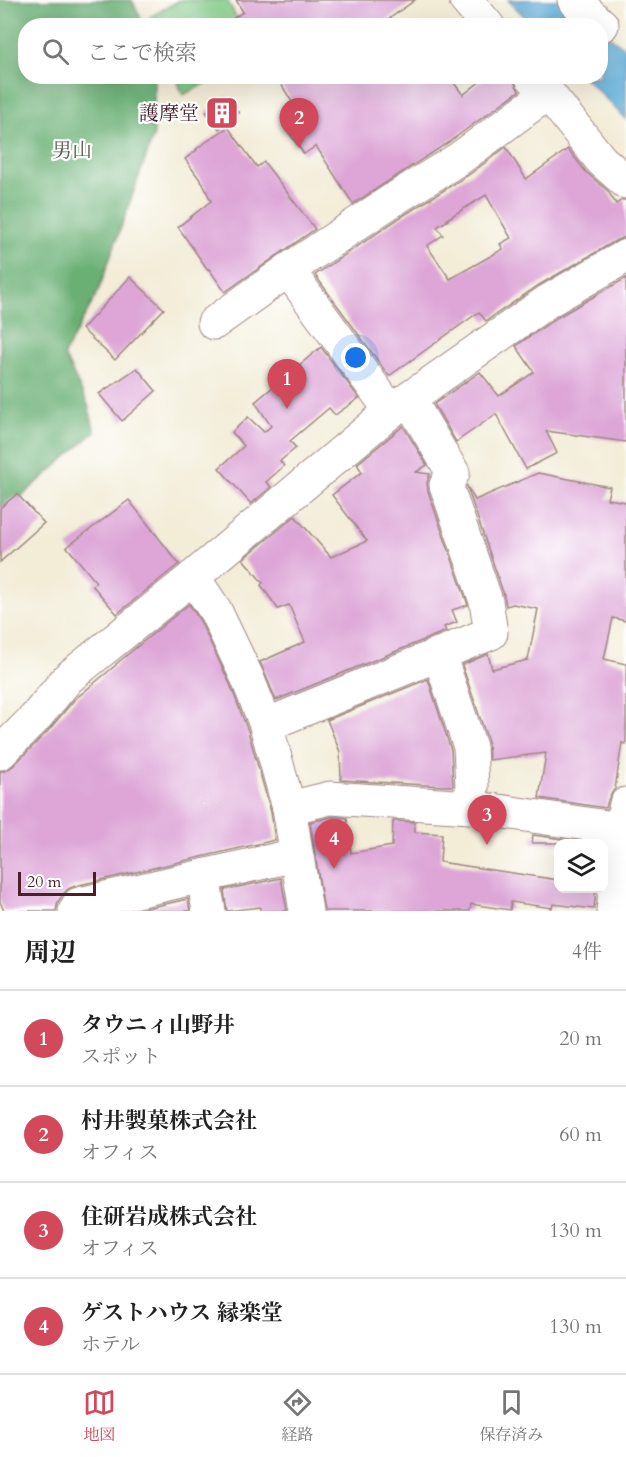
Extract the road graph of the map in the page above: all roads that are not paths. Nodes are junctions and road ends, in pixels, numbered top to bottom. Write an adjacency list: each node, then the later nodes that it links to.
1 (466, 0): 3 (street)
2 (574, 0): 4 (street)
3 (481, 18)
4 (594, 18)
5 (539, 85): 6 (street); 8 (street)
6 (626, 182)
7 (626, 256): 10 (street)
8 (288, 270): 9 (street); 10 (street)
9 (214, 323)
10 (400, 405): 11 (street); 12 (street)
11 (193, 577): 13 (street); 14 (street)
12 (439, 654): 13 (street); 15 (street)
13 (266, 725): 16 (street)
14 (0, 753)
15 (471, 807): 16 (street); 17 (street)
16 (289, 808): 18 (street)
17 (624, 816): 23 (street)
18 (296, 855): 19 (street); 22 (street)
19 (203, 876): 20 (street); 21 (street)
20 (75, 911)
21 (209, 911)
22 (306, 911)
23 (613, 911)

